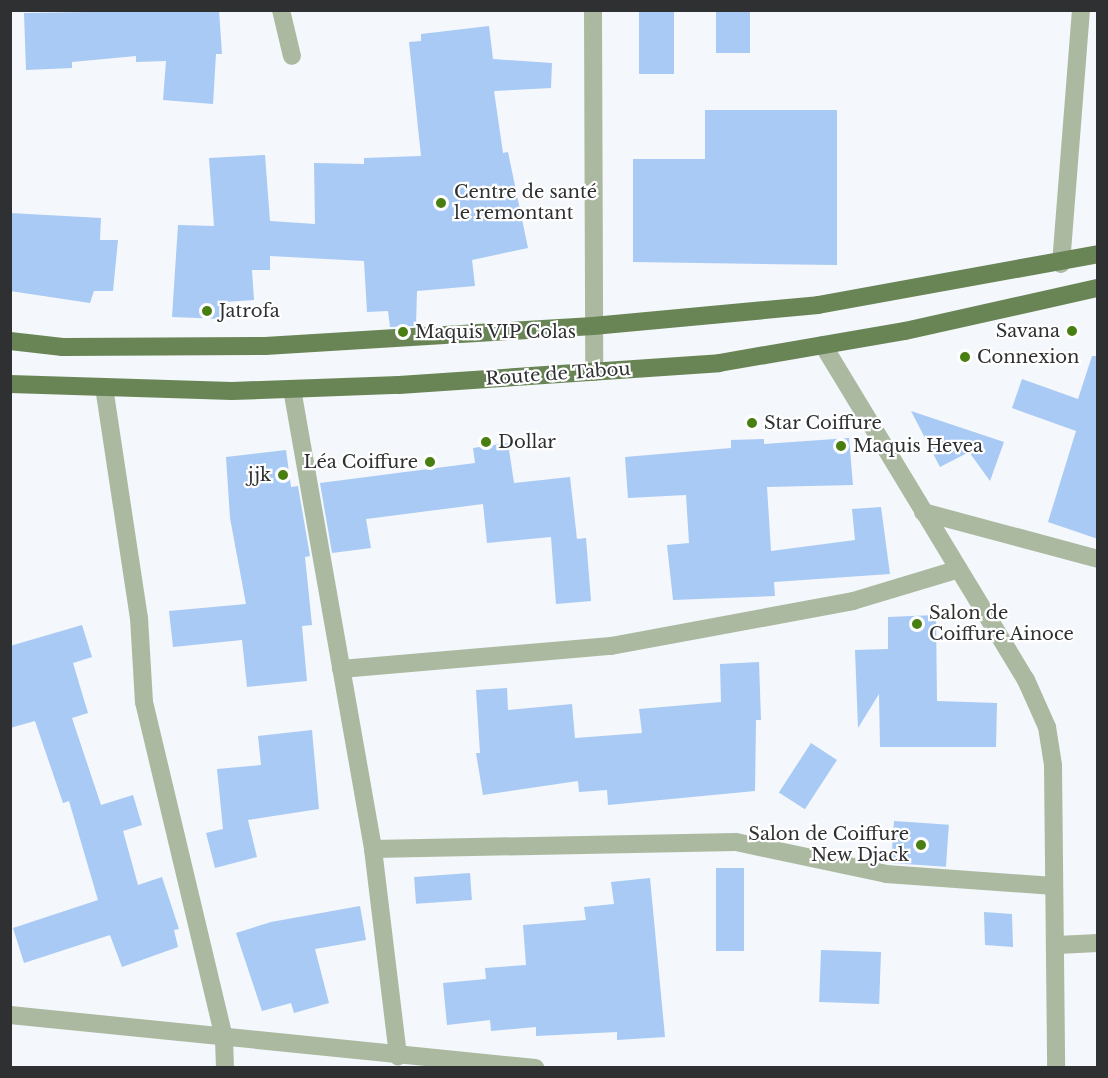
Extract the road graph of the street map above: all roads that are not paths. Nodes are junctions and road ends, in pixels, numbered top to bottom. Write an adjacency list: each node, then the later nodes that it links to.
1 (281, 10): 4 (street)
2 (593, 10): 8 (street)
3 (1082, 10): 6 (street)
4 (292, 56)
5 (1098, 254): 6 (main road)
6 (1061, 264): 8 (main road)
7 (1098, 288): 10 (main road, Route de Tabou)
8 (593, 326): 9 (main road); 11 (street)
9 (10, 341)
10 (823, 345): 11 (main road, Route de Tabou); 15 (street)
11 (594, 372): 14 (main road, Route de Tabou)
12 (10, 384): 13 (main road, Route de Tabou)
13 (104, 387): 14 (main road, Route de Tabou); 24 (street)
14 (292, 389): 18 (street)
15 (922, 512): 16 (street); 17 (street)
16 (1098, 559)
17 (956, 570): 18 (street); 20 (street)
18 (341, 669): 19 (street)
19 (373, 849): 20 (street); 25 (street)
20 (1054, 886): 22 (street)
21 (1098, 942): 22 (street)
22 (1057, 945): 28 (street)
23 (10, 1015): 24 (street)
24 (224, 1039): 25 (street); 26 (street)
25 (398, 1057): 27 (street)
26 (225, 1068)
27 (534, 1068)
28 (1056, 1068)

